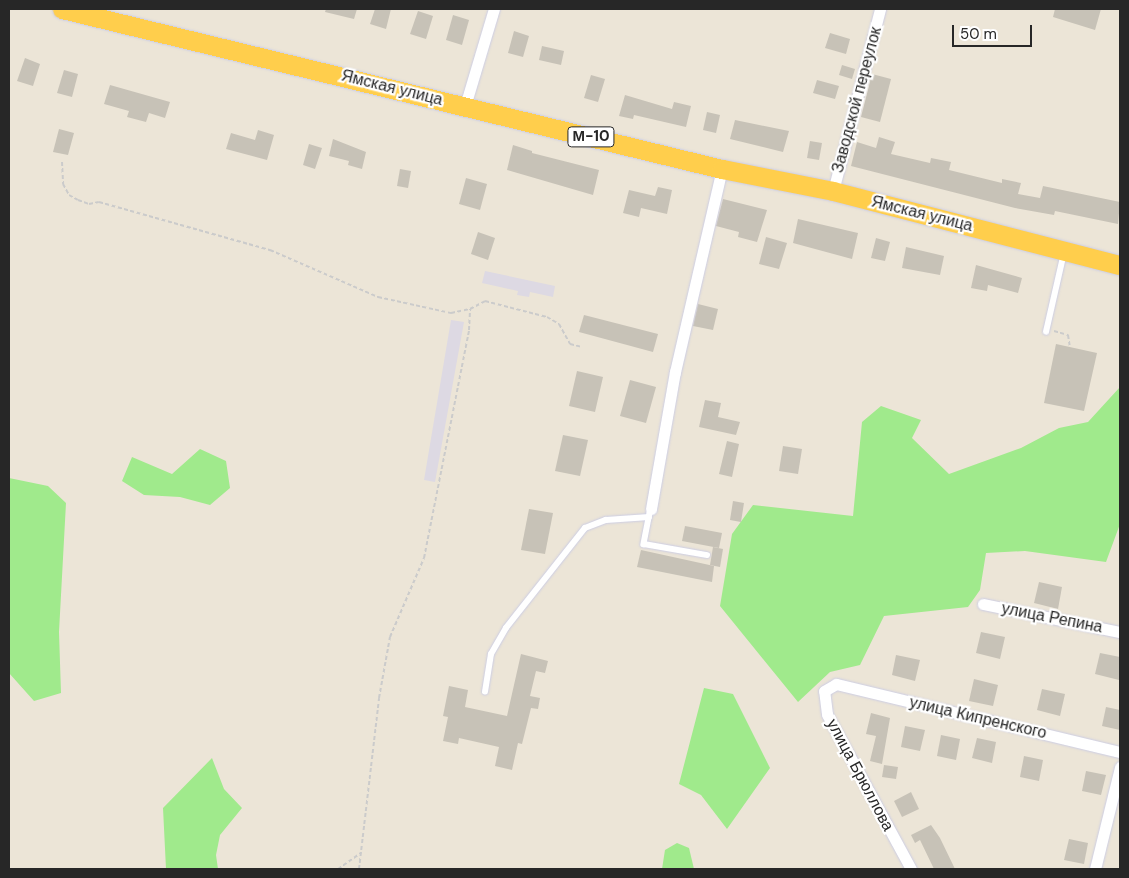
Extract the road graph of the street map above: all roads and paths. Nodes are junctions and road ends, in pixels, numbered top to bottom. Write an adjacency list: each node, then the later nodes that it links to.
1 (62, 9): 4 (highway, Ямская улица / М-10)
2 (494, 9): 4 (street)
3 (880, 9): 7 (street, Заводской переулок)
4 (465, 106): 6 (highway, Ямская улица / М-10)
5 (62, 162): 10 (path)
6 (722, 168): 7 (highway, Ямская улица / М-10); 14 (street)
7 (833, 191): 8 (highway, Ямская улица / М-10)
8 (1065, 250): 9 (highway, Ямская улица / М-10); 11 (lane)
9 (1120, 265)
10 (470, 309): 12 (path); 22 (path)
11 (1046, 330): 13 (path)
12 (582, 347)
13 (1070, 347)
14 (650, 513): 15 (lane); 19 (lane)
15 (707, 555)
16 (983, 604): 17 (street, улица Репина)
17 (1120, 632)
18 (836, 684): 20 (street, улица Кипренского); 25 (street, улица Брюллова)
19 (485, 692)
20 (1120, 752)
21 (1120, 767): 26 (street)
22 (361, 853): 23 (path); 24 (path)
23 (338, 869)
24 (359, 869)
25 (911, 869)
26 (1095, 869)

